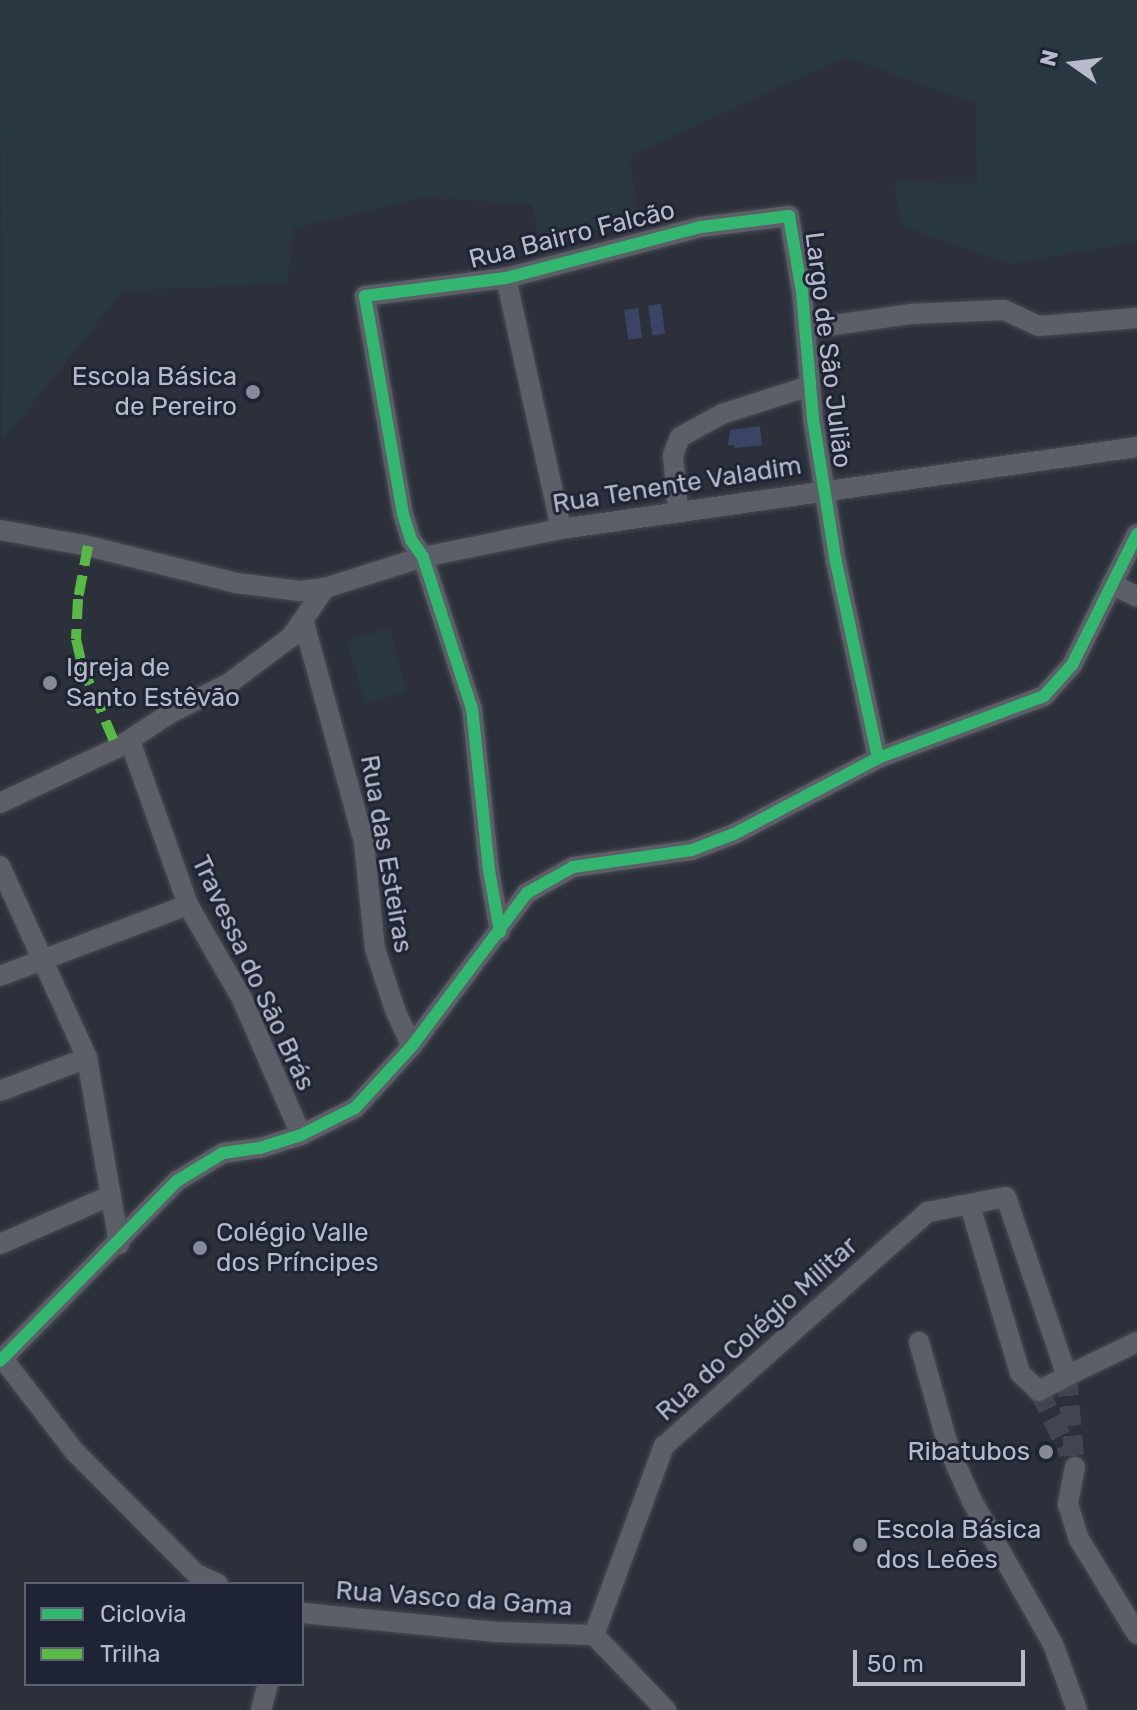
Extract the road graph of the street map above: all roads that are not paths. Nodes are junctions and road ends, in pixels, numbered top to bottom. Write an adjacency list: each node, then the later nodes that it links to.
1 (789, 216): 2 (street, Rua Bairro Falcão); 4 (street, Largo de São Julião)
2 (506, 278): 9 (street); 12 (street, Rua Bairro Falcão)
3 (1137, 318): 4 (street)
4 (806, 329): 5 (street, Largo de São Julião)
5 (810, 386): 7 (street, Largo de São Julião); 8 (street)
6 (1137, 447): 7 (street, Rua Tenente Valadim)
7 (824, 489): 8 (street, Rua Tenente Valadim); 18 (street, Largo de São Julião)
8 (678, 511): 9 (street, Rua Tenente Valadim)
9 (561, 529): 12 (street, Rua Tenente Valadim)
10 (0, 530): 14 (street, Rua Tenente Valadim)
11 (1137, 534): 13 (street)
12 (423, 557): 14 (street, Rua Tenente Valadim); 22 (street)
13 (1112, 584): 15 (street); 18 (street)
14 (325, 588): 16 (street)
15 (1137, 597)
16 (304, 623): 17 (street); 25 (street, Rua das Esteiras)
17 (130, 741): 19 (street); 21 (street, Travessa do São Brás)
18 (878, 758): 22 (street)
19 (0, 803)
20 (0, 866): 23 (street)
21 (188, 905): 23 (street); 28 (street, Travessa do São Brás)
22 (500, 932): 25 (street)
23 (43, 963): 24 (street); 26 (street)
24 (0, 976)
25 (412, 1046): 28 (street)
26 (87, 1058): 27 (street); 29 (street)
27 (0, 1091)
28 (301, 1135): 32 (street)
29 (110, 1196): 31 (street); 32 (street)
30 (970, 1205): 36 (street); 36 (street); 41 (street, Rua do Colégio Militar)
31 (0, 1244)
32 (119, 1244): 35 (street)
33 (919, 1342): 45 (street)
34 (1137, 1342): 36 (street)
35 (1, 1360): 38 (street)
36 (1067, 1376)
37 (1075, 1467): 40 (street)
38 (214, 1582)
39 (304, 1613): 41 (street, Rua Vasco da Gama)
40 (1137, 1634)
41 (594, 1635): 44 (street, Rua Vasco da Gama)
42 (267, 1686): 43 (street)
43 (261, 1710)
44 (666, 1710)
45 (1077, 1710)

